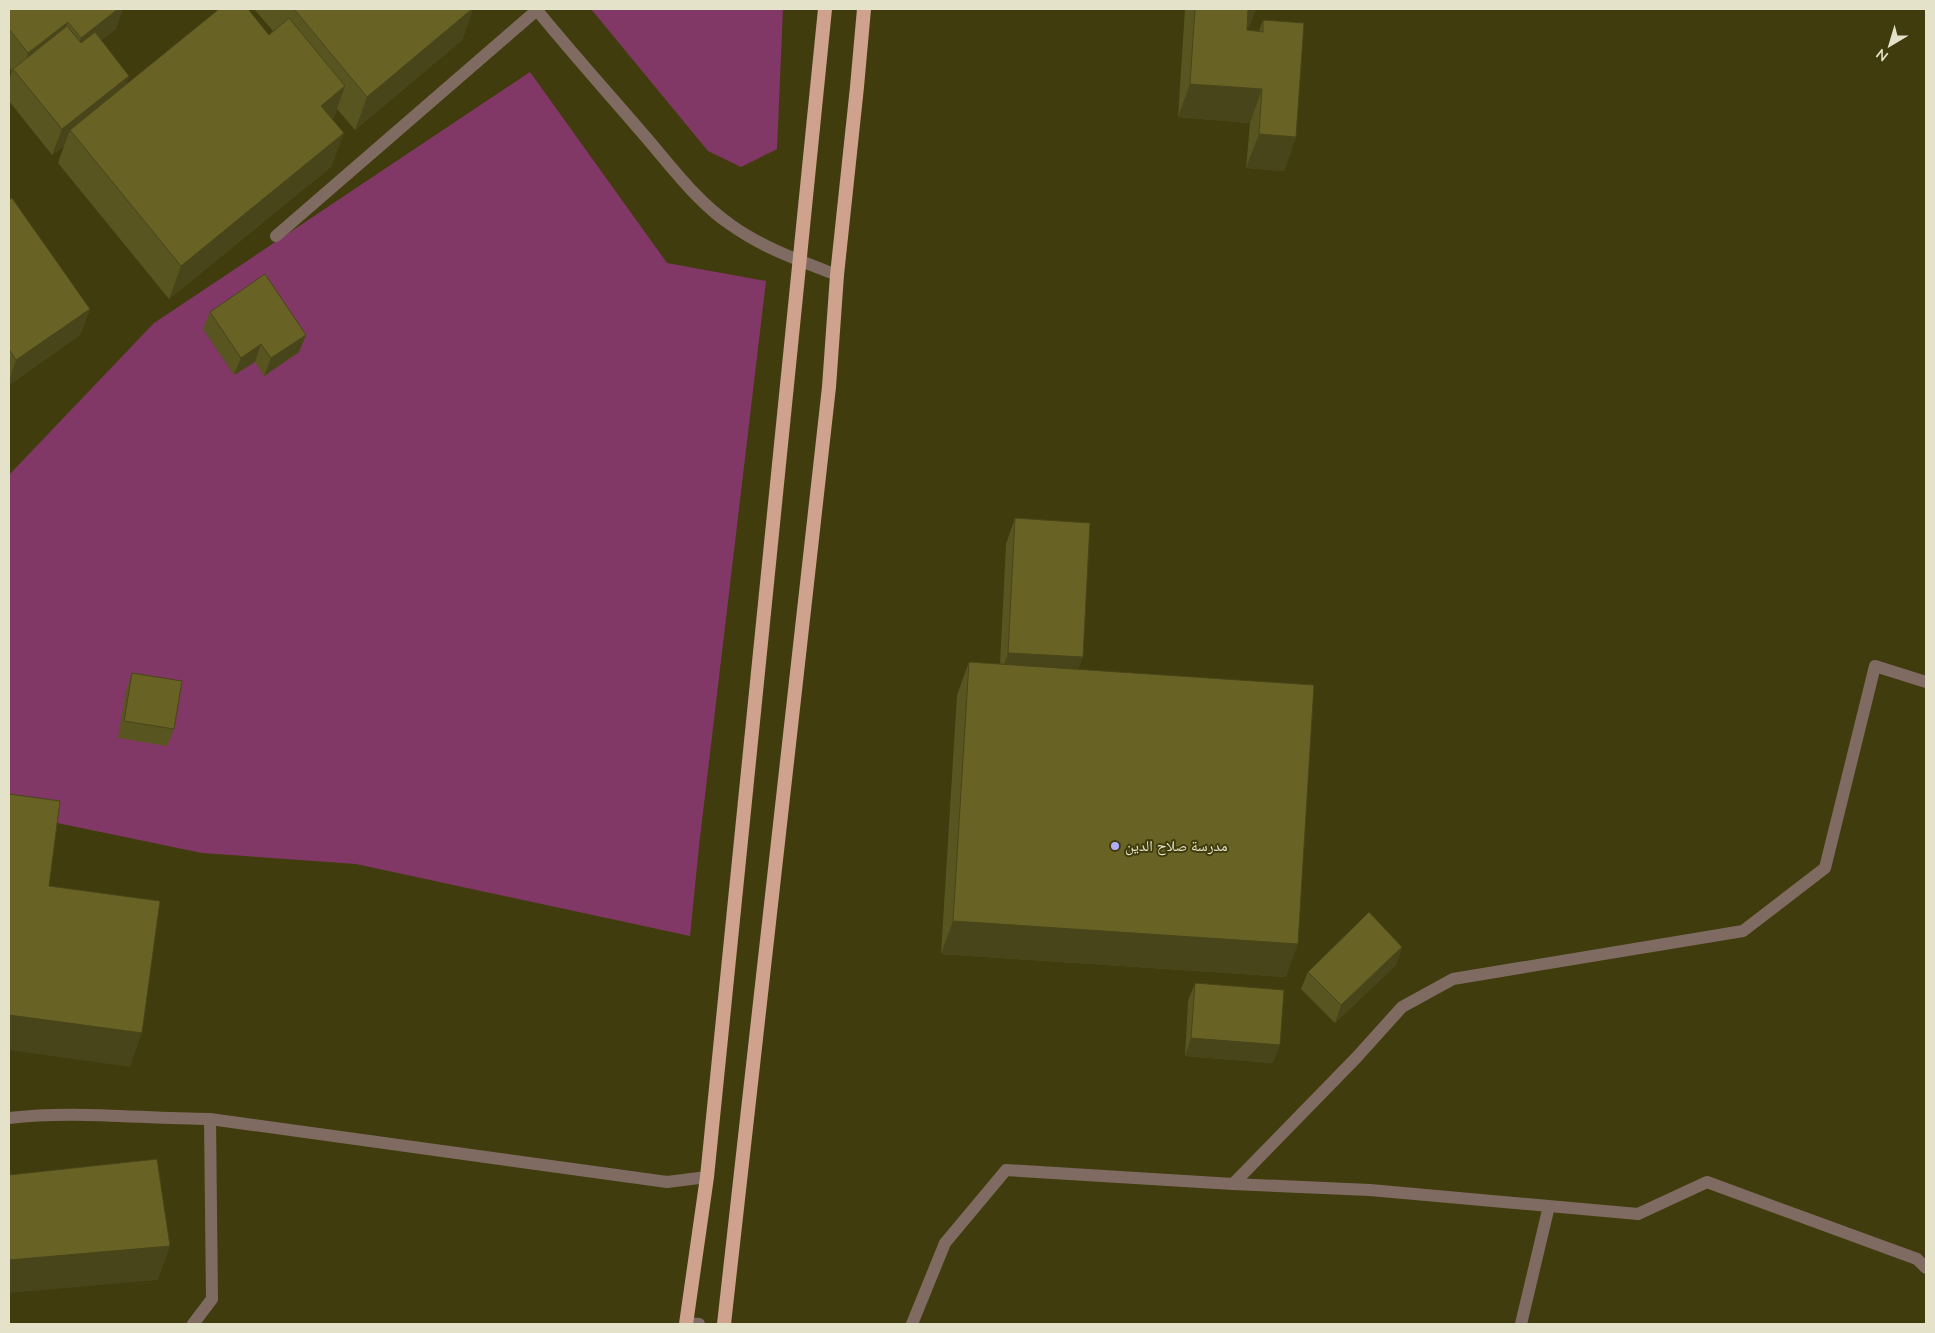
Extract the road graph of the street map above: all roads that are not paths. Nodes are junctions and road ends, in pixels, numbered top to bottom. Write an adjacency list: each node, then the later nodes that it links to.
1 (536, 9): 4 (street); 5 (street)
2 (824, 9): 5 (highway)
3 (864, 9): 6 (highway)
4 (276, 236)
5 (798, 260): 6 (street); 10 (highway)
6 (837, 275): 16 (highway)
7 (1926, 682): 11 (street)
8 (9, 1118): 9 (street)
9 (210, 1120): 10 (street); 14 (street)
10 (707, 1177): 15 (highway)
11 (1233, 1184): 12 (street); 17 (street)
12 (1549, 1206): 13 (street); 18 (street)
13 (1926, 1268)
14 (193, 1324)
15 (690, 1324)
16 (724, 1324)
17 (912, 1324)
18 (1521, 1324)

